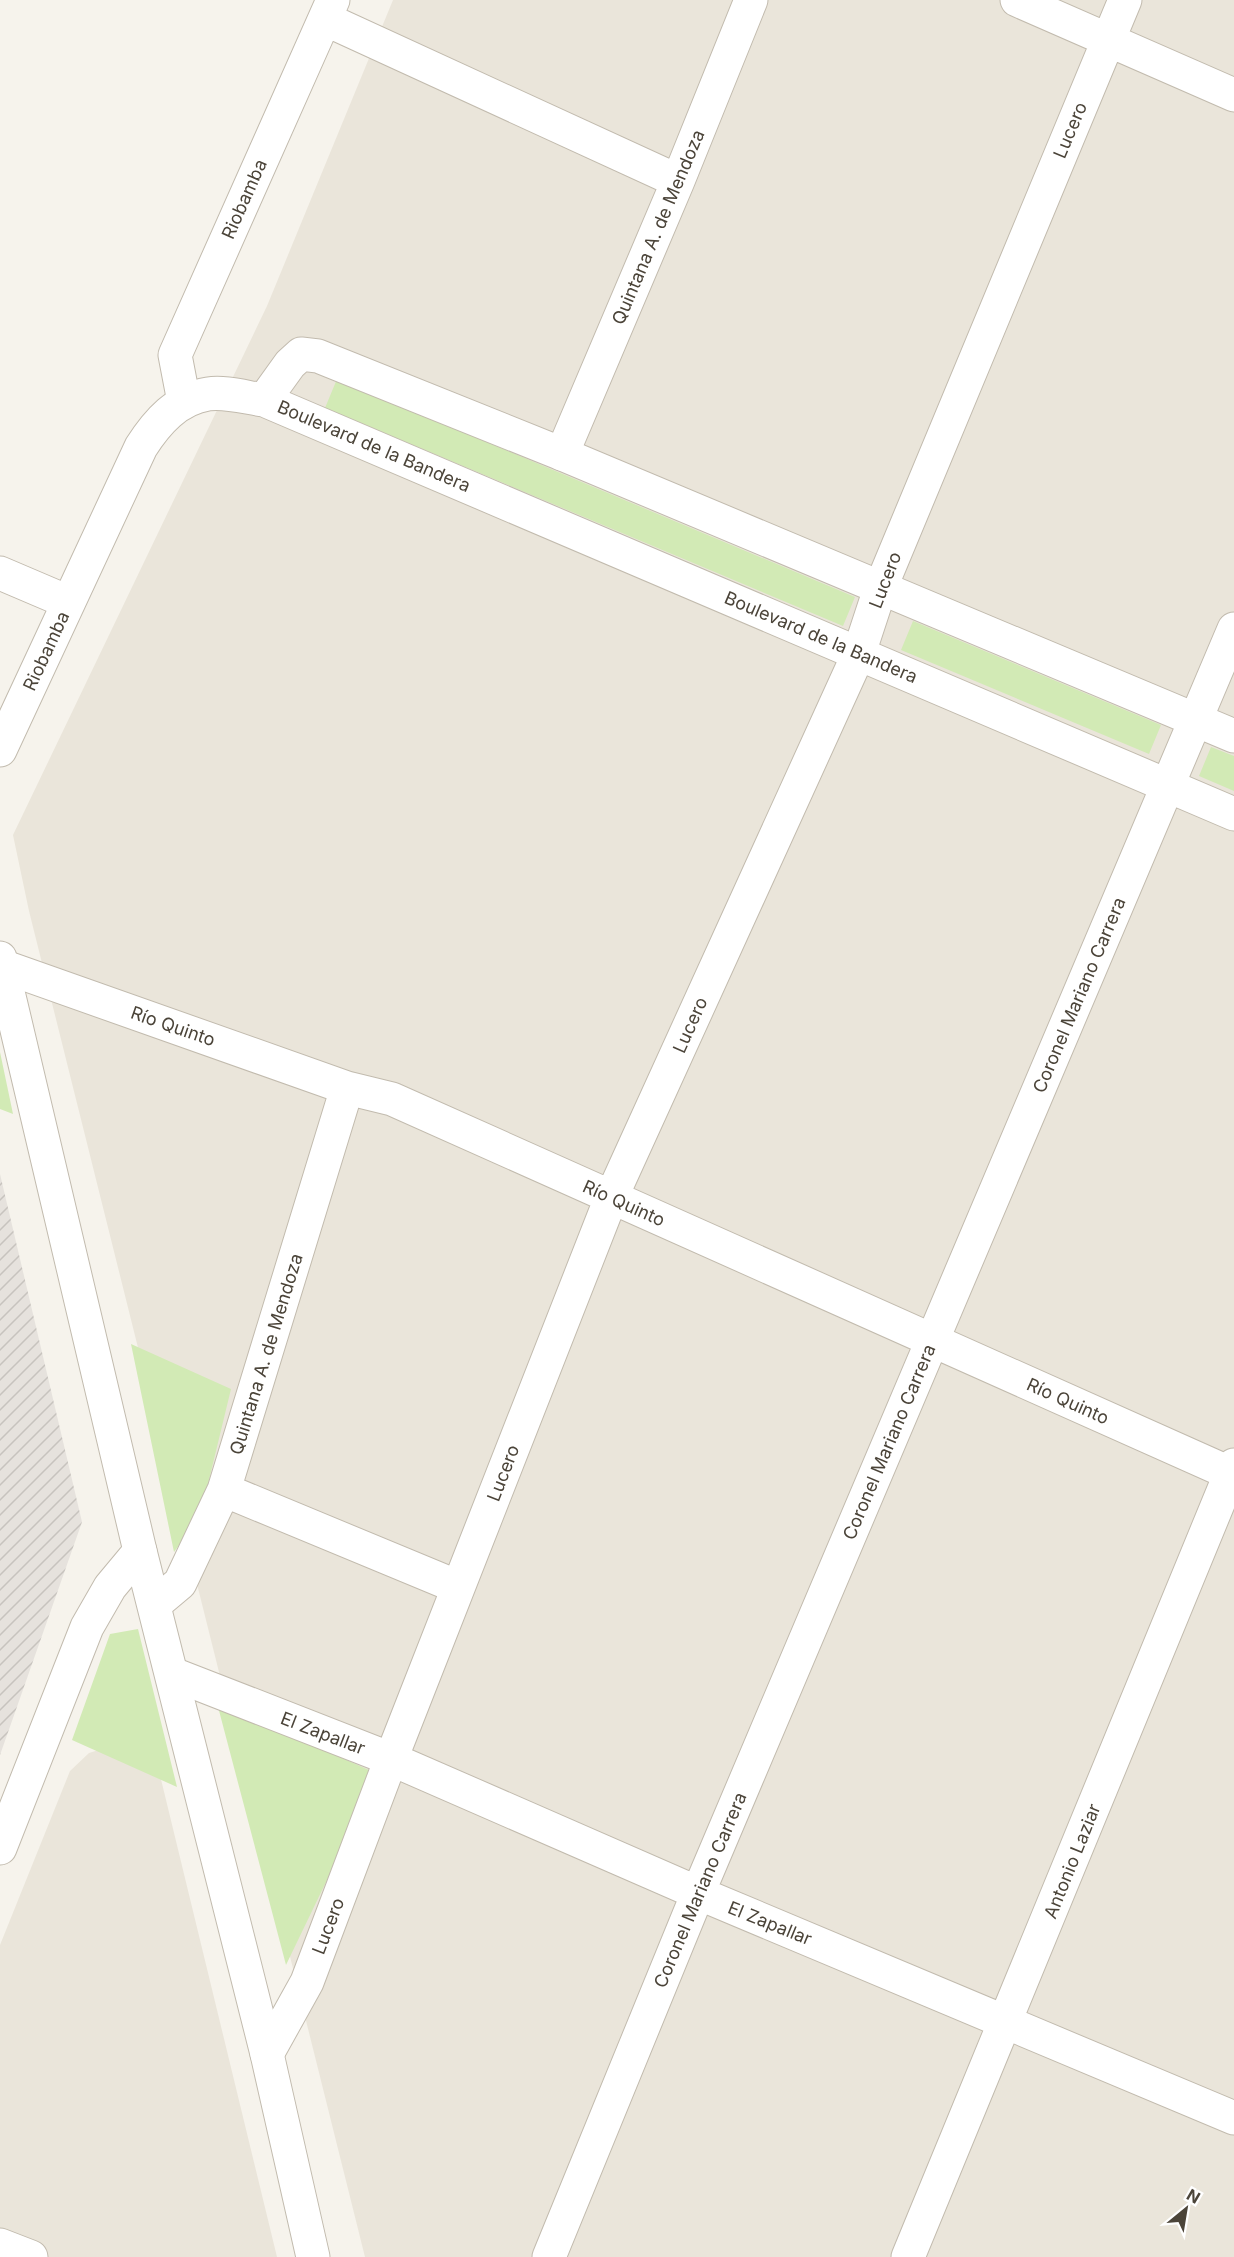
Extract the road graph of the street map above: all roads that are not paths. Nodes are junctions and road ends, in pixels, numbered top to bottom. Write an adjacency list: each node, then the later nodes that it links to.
1 (751, 0): 7 (street, Quintana A. de Mendoza)
2 (1017, 0): 5 (street)
3 (1125, 0): 5 (street, Lucero)
4 (329, 9): 7 (street); 9 (street, Riobamba)
5 (1107, 41): 6 (street); 12 (street, Lucero)
6 (1234, 95)
7 (678, 181): 10 (street, Quintana A. de Mendoza)
8 (264, 400): 9 (street, Riobamba); 10 (street, Boulevard de la Bandera); 15 (street, Boulevard de la Bandera)
9 (184, 402): 13 (street, Riobamba)
10 (562, 454): 12 (street, Boulevard de la Bandera)
11 (0, 573): 13 (street)
12 (880, 589): 15 (street, Lucero); 16 (street, Boulevard de la Bandera)
13 (68, 602): 18 (street, Riobamba)
14 (1234, 629): 16 (street, Coronel Mariano Carrera)
15 (859, 652): 19 (street, Boulevard de la Bandera); 23 (street, Lucero)
16 (1196, 720): 17 (street, Boulevard de la Bandera); 19 (street, Coronel Mariano Carrera)
17 (1234, 736)
18 (0, 750)
19 (1169, 786): 20 (street, Boulevard de la Bandera); 24 (street, Coronel Mariano Carrera)
20 (1234, 814)
21 (1, 962): 22 (street, Río Quinto); 27 (street)
22 (347, 1088): 23 (street, Río Quinto); 26 (street, Quintana A. de Mendoza)
23 (611, 1198): 24 (street, Río Quinto); 28 (street, Lucero)
24 (932, 1340): 25 (street, Río Quinto); 33 (street, Coronel Mariano Carrera)
25 (1233, 1471): 34 (street, Antonio Laziar)
26 (224, 1490): 28 (street); 29 (street, Quintana A. de Mendoza)
27 (140, 1551): 29 (street); 32 (street)
28 (458, 1587): 31 (street, Lucero)
29 (155, 1604): 30 (street)
30 (173, 1674): 31 (street, El Zapallar); 35 (street)
31 (391, 1759): 33 (street, El Zapallar); 35 (street, Lucero)
32 (0, 1848)
33 (698, 1893): 34 (street, El Zapallar); 40 (street, Coronel Mariano Carrera)
34 (1006, 2021): 36 (street, El Zapallar); 41 (street, Antonio Laziar)
35 (267, 2054): 39 (street)
36 (1234, 2118)
37 (0, 2245): 38 (street)
38 (31, 2257)
39 (313, 2257)
40 (549, 2257)
41 (908, 2257)

